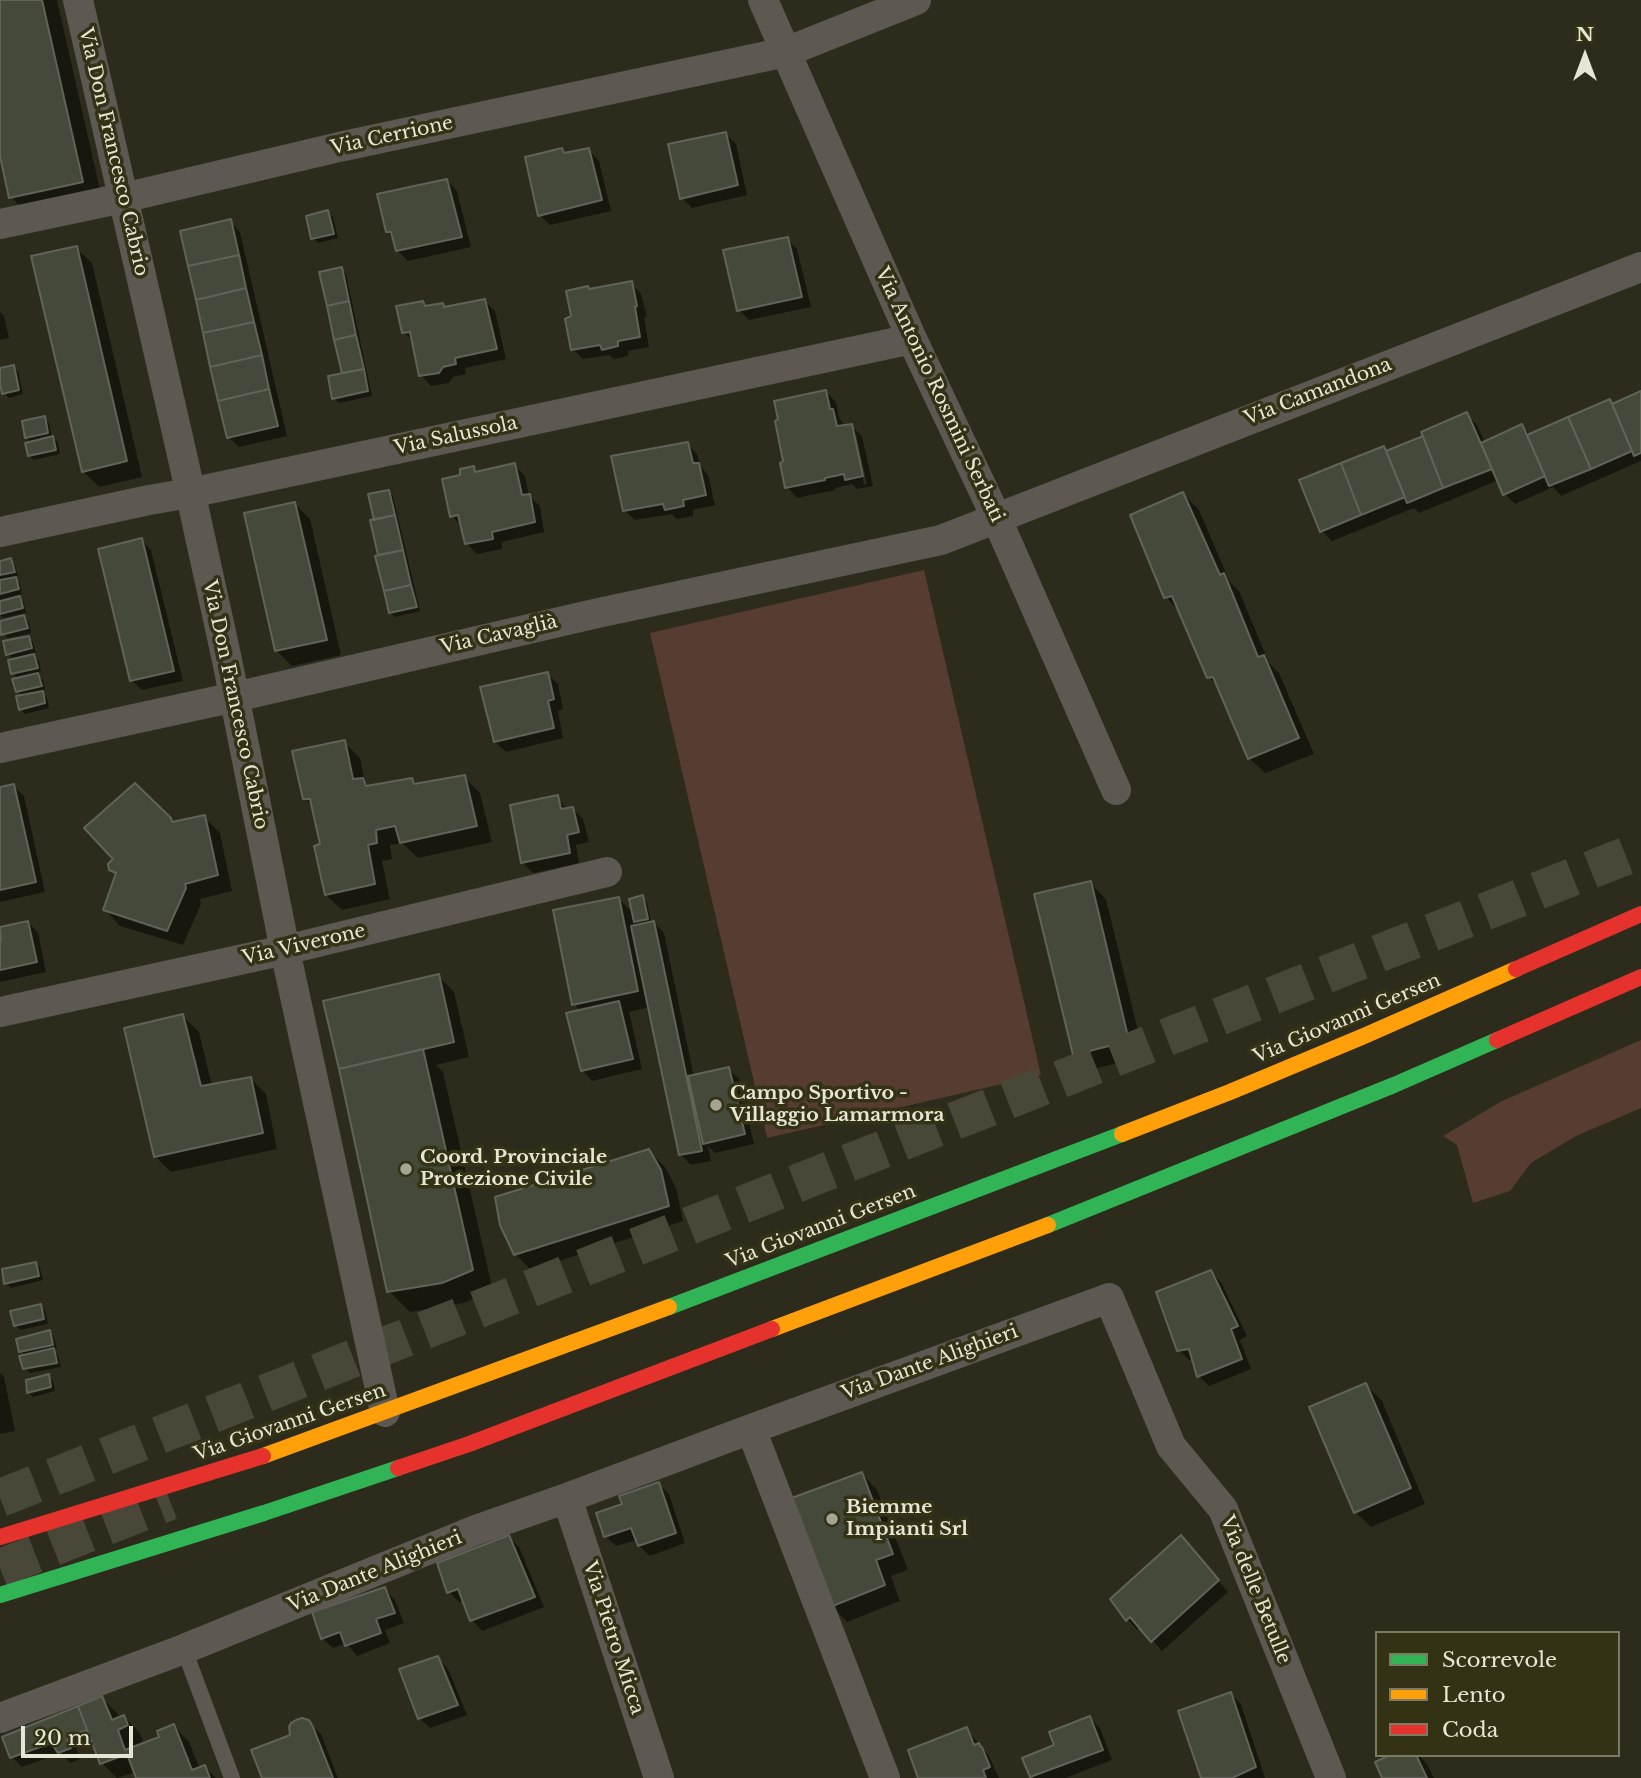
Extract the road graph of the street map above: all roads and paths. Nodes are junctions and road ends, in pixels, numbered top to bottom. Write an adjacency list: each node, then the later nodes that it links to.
1 (78, 0): 5 (street, Via Don Francesco Cabrio)
2 (763, 0): 4 (street, Via Antonio Rosmini Serbati)
3 (916, 0): 4 (street, Via Cerrione)
4 (786, 52): 5 (street, Via Cerrione); 8 (street, Via Antonio Rosmini Serbati)
5 (124, 198): 6 (street, Via Cerrione); 9 (street, Via Don Francesco Cabrio)
6 (0, 224)
7 (1641, 267): 10 (street, Via Camandona)
8 (912, 339): 9 (street, Via Salussola); 10 (street, Via Antonio Rosmini Serbati)
9 (190, 493): 11 (street, Via Salussola); 12 (street, Via Don Francesco Cabrio)
10 (996, 517): 12 (street, Via Cavaglià); 14 (street, Via Antonio Rosmini Serbati)
11 (0, 532)
12 (234, 697): 13 (street, Via Cavaglià); 17 (street, Via Don Francesco Cabrio)
13 (0, 748)
14 (1116, 790)
15 (607, 872): 17 (street, Via Viverone)
16 (1641, 914): 21 (street, Via Giovanni Gersen)
17 (285, 950): 19 (street, Via Viverone); 21 (street, Via Don Francesco Cabrio)
18 (1641, 977): 25 (street)
19 (0, 1012)
20 (1109, 1298): 22 (street, Via Dante Alighieri); 31 (street, Via delle Betulle)
21 (385, 1412): 24 (street, Via Giovanni Gersen)
22 (751, 1429): 23 (street, Via Dante Alighieri); 30 (street)
23 (567, 1498): 26 (street, Via Dante Alighieri); 29 (street, Via Pietro Micca)
24 (0, 1537)
25 (0, 1595)
26 (184, 1649): 27 (street, Via Dante Alighieri); 28 (lane)
27 (0, 1718)
28 (232, 1778)
29 (659, 1778)
30 (885, 1778)
31 (1331, 1778)

